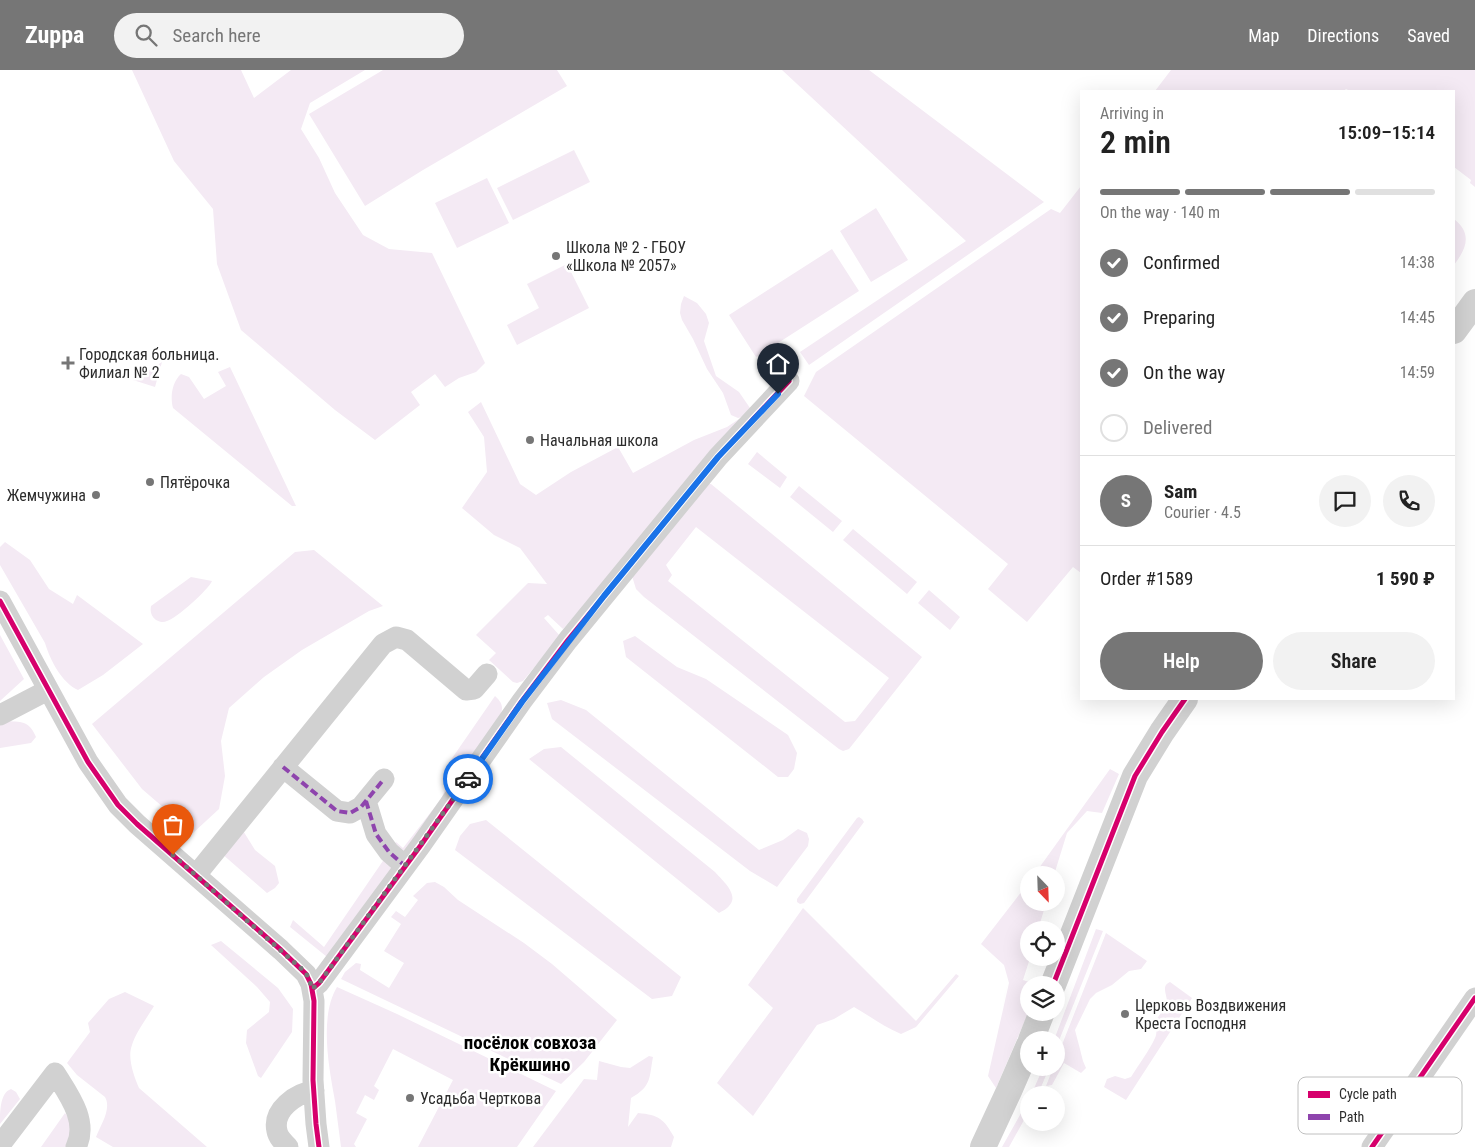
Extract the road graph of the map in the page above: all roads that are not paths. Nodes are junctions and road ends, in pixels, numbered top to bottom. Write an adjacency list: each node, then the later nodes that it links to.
1 (1475, 302): 2 (street)
2 (1455, 330)
3 (789, 382): 12 (street)
4 (0, 601): 6 (street)
5 (488, 674): 9 (street)
6 (48, 690): 8 (street); 13 (street)
7 (1184, 700): 14 (street)
8 (0, 715)
9 (283, 767): 11 (street); 13 (street)
10 (384, 780): 11 (street)
11 (366, 801): 12 (street)
12 (406, 866): 15 (street)
13 (196, 875): 15 (street)
14 (1057, 976)
15 (312, 989): 19 (street)
16 (1475, 998): 18 (street)
17 (1020, 1066): 25 (street)
18 (1420, 1077)
19 (314, 1091): 23 (street); 24 (street)
20 (1381, 1134): 26 (street)
21 (0, 1145): 22 (street)
22 (76, 1147)
23 (288, 1147)
24 (319, 1147)
25 (983, 1147)
26 (1372, 1147)

